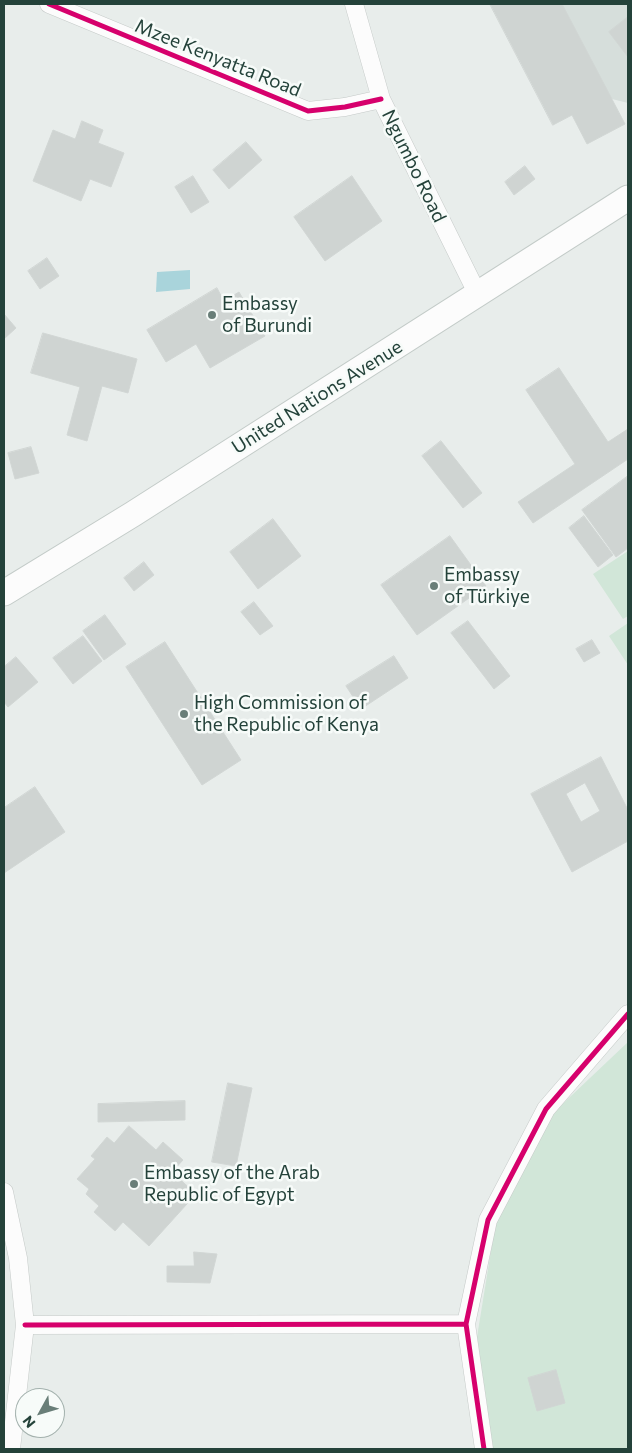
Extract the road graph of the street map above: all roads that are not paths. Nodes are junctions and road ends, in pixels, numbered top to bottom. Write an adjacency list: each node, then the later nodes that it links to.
1 (48, 4): 3 (street, Mzee Kenyatta Road)
2 (354, 4): 3 (street, Ngumbo Road)
3 (381, 99): 5 (street, Ngumbo Road)
4 (628, 198): 5 (main road, United Nations Avenue)
5 (478, 295): 6 (main road, United Nations Avenue)
6 (4, 593)
7 (628, 1014): 9 (street)
8 (4, 1192): 10 (street)
9 (466, 1324): 10 (street); 12 (street)
10 (25, 1325): 11 (street)
11 (11, 1449)
12 (484, 1449)

